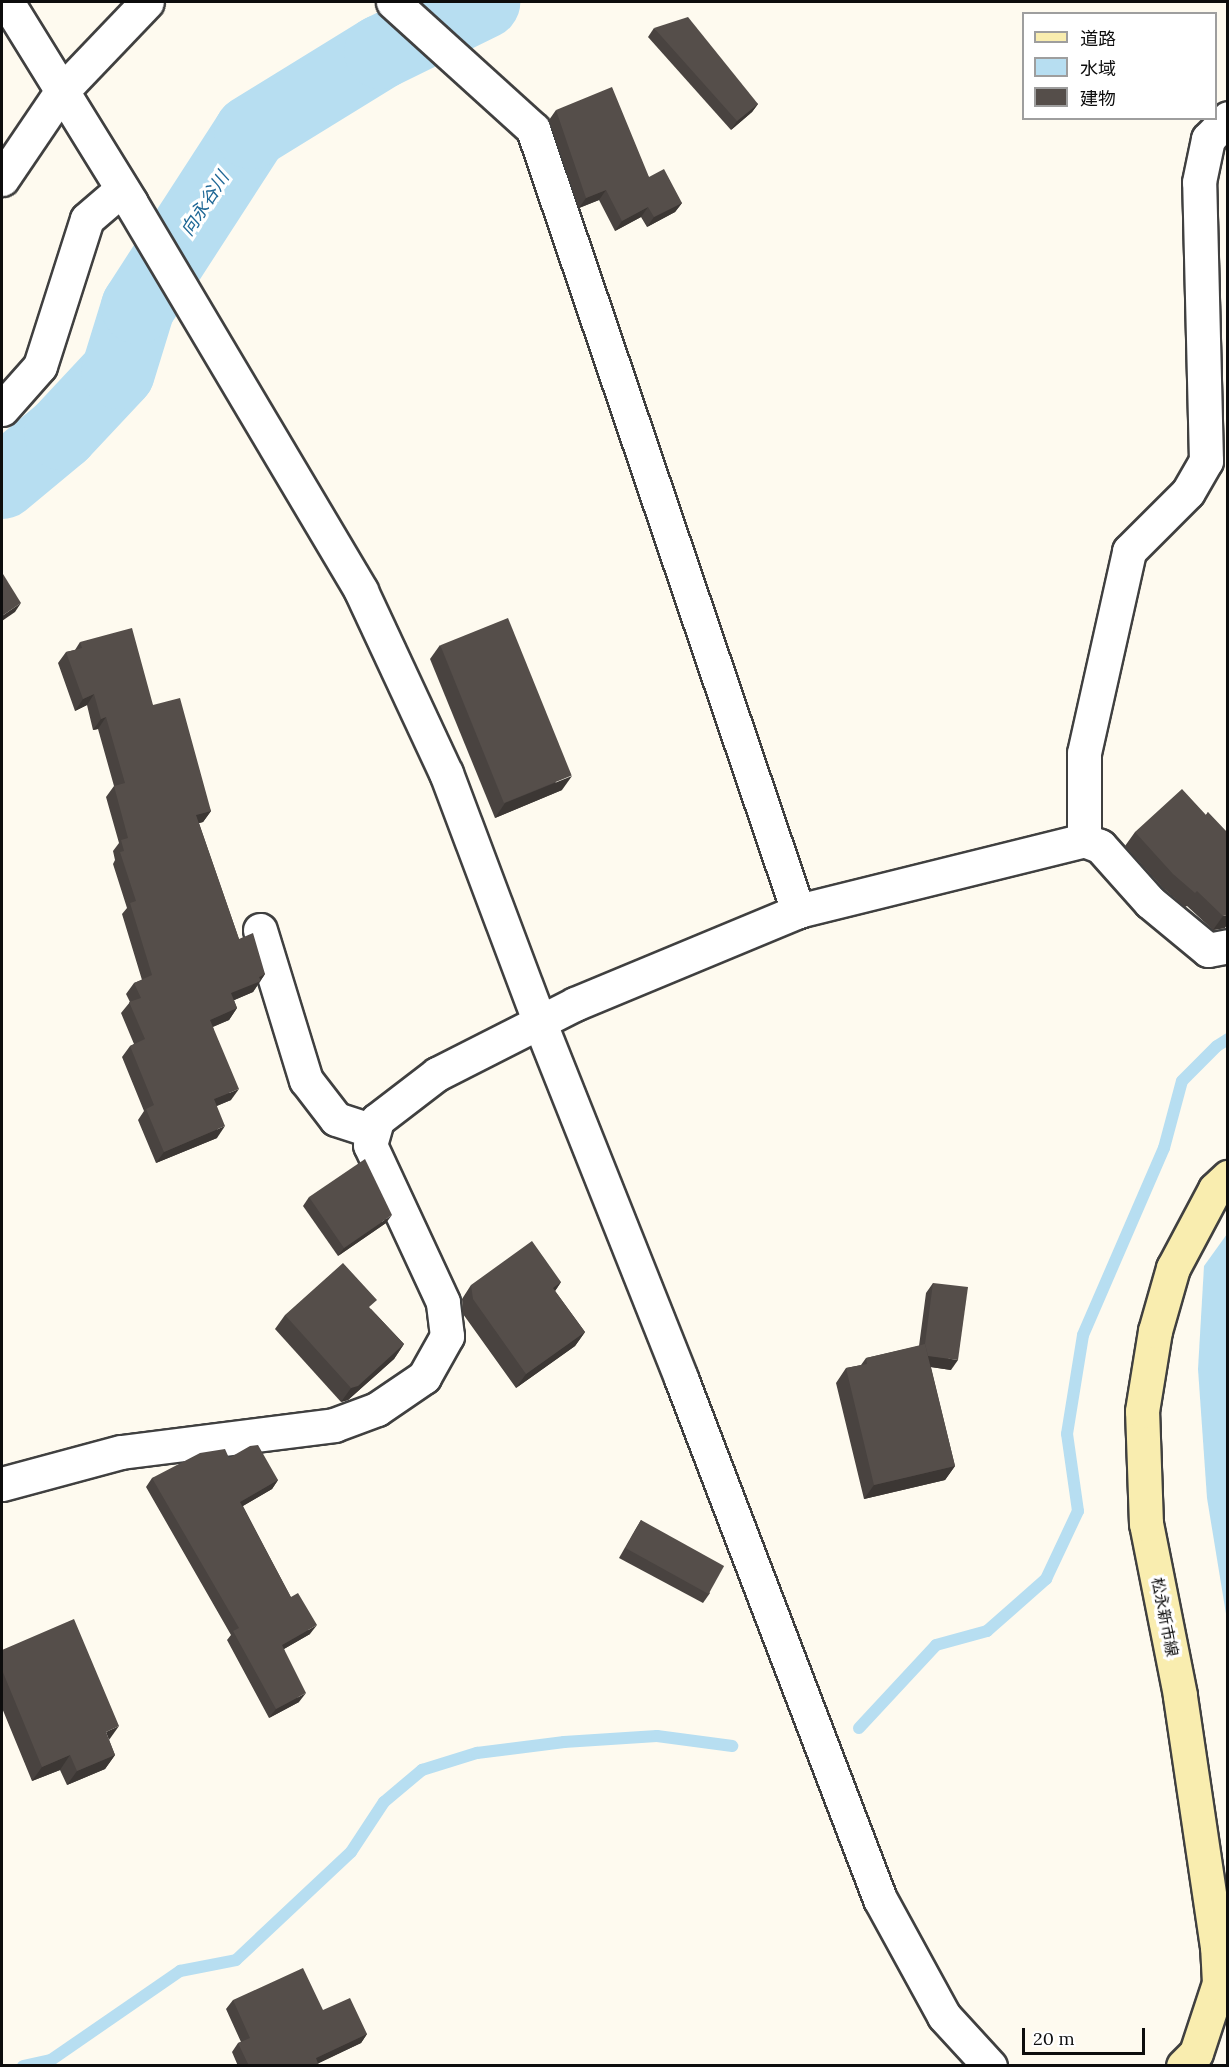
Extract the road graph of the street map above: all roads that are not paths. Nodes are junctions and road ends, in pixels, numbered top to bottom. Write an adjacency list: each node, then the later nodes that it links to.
1 (7, 2): 4 (street)
2 (147, 2): 4 (street)
3 (393, 2): 10 (street)
4 (61, 92): 6 (street); 7 (street)
5 (1227, 118): 9 (street)
6 (2, 179)
7 (126, 196): 8 (street); 13 (street)
8 (2, 409)
9 (1083, 840): 10 (street); 12 (street)
10 (798, 911): 13 (street)
11 (260, 930): 14 (street)
12 (1227, 945)
13 (539, 1021): 14 (street); 17 (street)
14 (373, 1131): 16 (street)
15 (1227, 1177): 18 (main road, 松永新市線)
16 (2, 1484)
17 (990, 2066)
18 (1183, 2066)

